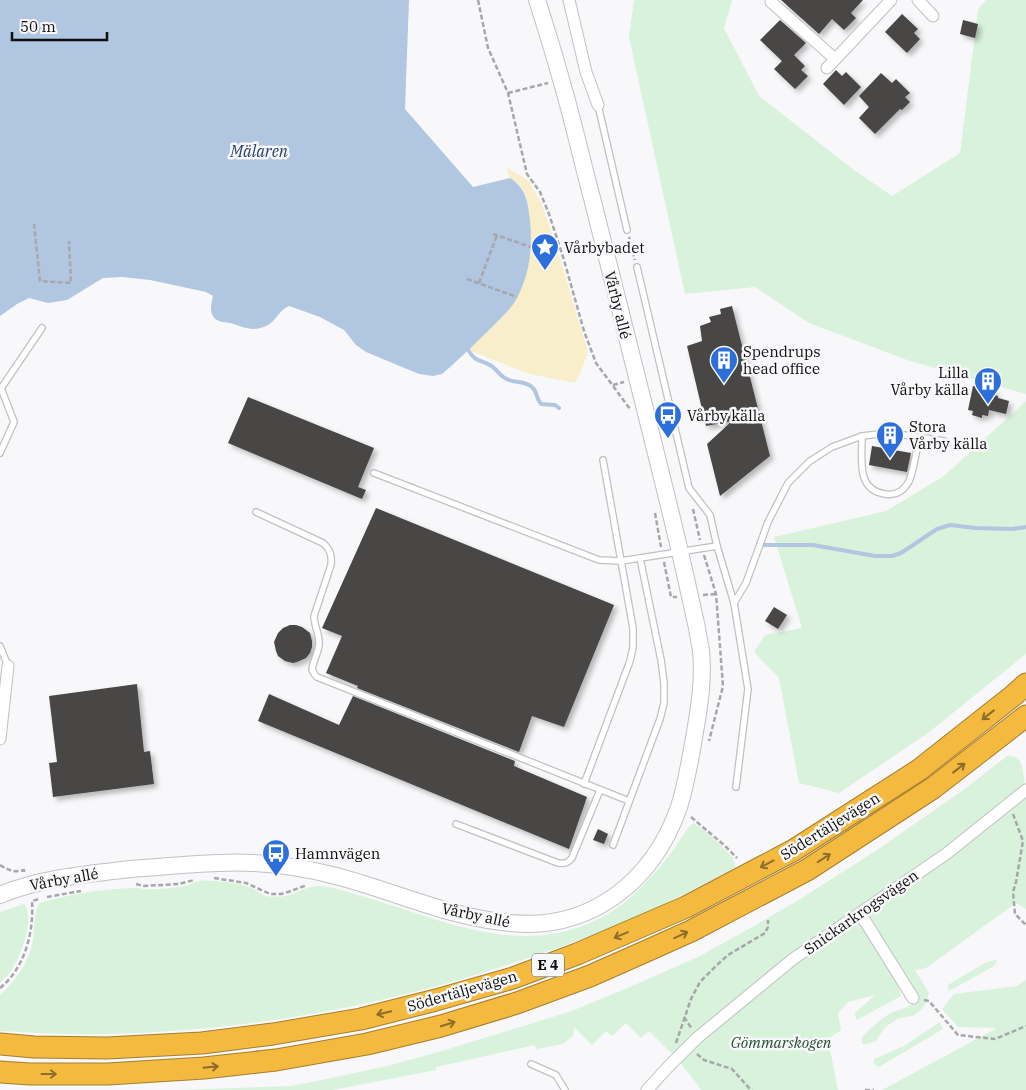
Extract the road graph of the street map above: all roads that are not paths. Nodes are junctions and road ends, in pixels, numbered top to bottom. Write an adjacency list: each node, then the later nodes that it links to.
1 (537, 0): 20 (street, Vårby allé)
2 (569, 0): 7 (street)
3 (891, 0): 5 (street)
4 (918, 0): 6 (street)
5 (772, 2)
6 (933, 16)
7 (598, 105): 8 (lane)
8 (627, 230)
9 (637, 267): 19 (lane)
10 (42, 328): 11 (lane)
11 (1, 389): 15 (lane)
12 (862, 436): 13 (lane); 13 (lane); 23 (lane)
13 (919, 437): 14 (lane)
14 (944, 441)
15 (0, 453)
16 (603, 460): 22 (lane)
17 (374, 472): 22 (lane)
18 (256, 512): 29 (lane)
19 (717, 546): 20 (lane); 23 (lane)
20 (680, 552): 21 (lane); 36 (street, Vårby allé)
21 (640, 558): 22 (lane); 33 (lane)
22 (621, 561): 29 (lane)
23 (734, 603): 30 (lane)
24 (0, 646): 25 (lane)
25 (8, 666): 28 (street)
26 (1026, 684): 39 (highway, Södertäljevägen / E 4, one-way to 39)
27 (1026, 716): 41 (highway, Södertäljevägen / E 4, one-way to 27)
28 (0, 739)
29 (584, 784): 31 (lane)
30 (736, 787)
31 (600, 790): 33 (lane); 34 (lane)
32 (1026, 790): 37 (street, Snickarkrogsvägen)
33 (629, 801): 35 (lane)
34 (456, 824)
35 (612, 845)
36 (0, 894)
37 (860, 913): 38 (street); 43 (street, Snickarkrogsvägen)
38 (913, 998)
39 (0, 1044)
40 (531, 1064): 42 (lane)
41 (0, 1072)
42 (565, 1090)
43 (647, 1090)

